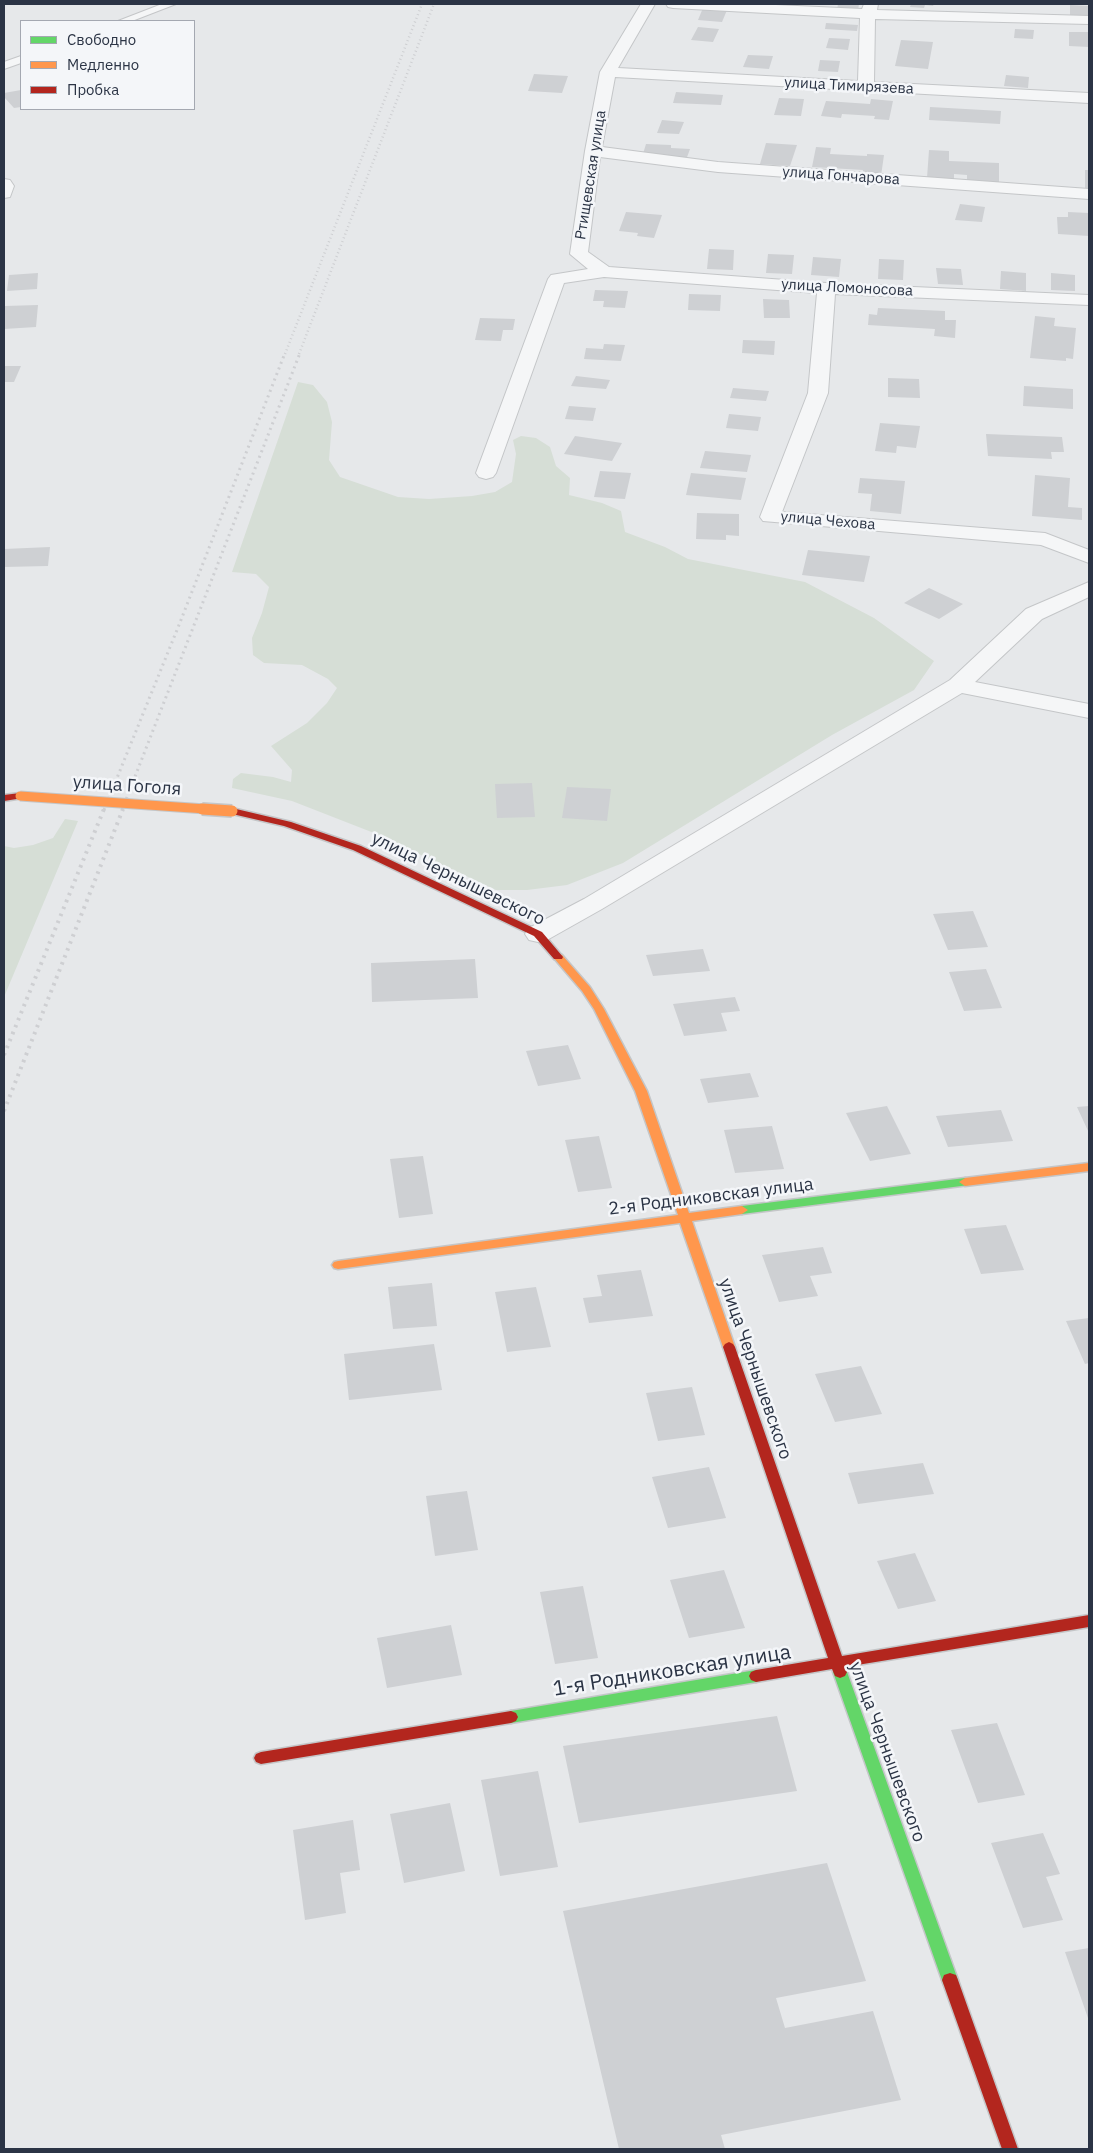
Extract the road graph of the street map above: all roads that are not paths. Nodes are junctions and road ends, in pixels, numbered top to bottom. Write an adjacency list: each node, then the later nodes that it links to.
1 (171, 4): 5 (lane)
2 (648, 4): 9 (street, Ртищевская улица)
3 (672, 4): 4 (street)
4 (870, 9): 6 (street); 10 (street)
5 (126, 20)
6 (1089, 20)
7 (20, 59): 8 (lane)
8 (4, 66)
9 (608, 72): 10 (street, улица Тимирязева); 12 (street, Ртищевская улица)
10 (866, 88): 11 (street, улица Тимирязева)
11 (1089, 98)
12 (593, 151): 15 (street, улица Гончарова); 16 (street, Ртищевская улица)
13 (4, 184): 14 (street)
14 (4, 194)
15 (1089, 194)
16 (604, 272): 17 (street, улица Ломоносова); 19 (street)
17 (826, 288): 18 (street, улица Ломоносова); 20 (street, улица Чехова)
18 (1089, 300)
19 (486, 472)
20 (1089, 557)
21 (1089, 589): 22 (street)
22 (958, 685): 23 (street); 26 (street)
23 (1089, 711)
24 (4, 798): 25 (street, улица Гоголя, bridge)
25 (232, 811): 26 (street, улица Чернышевского)
26 (538, 934): 28 (street, улица Чернышевского)
27 (1089, 1167): 28 (street, 2-я Родниковская улица)
28 (684, 1217): 29 (street, 2-я Родниковская улица); 31 (street, улица Чернышевского)
29 (338, 1265)
30 (1089, 1621): 31 (street, 1-я Родниковская улица)
31 (836, 1662): 32 (street, 1-я Родниковская улица); 33 (street, улица Чернышевского)
32 (261, 1758)
33 (1010, 2149)

